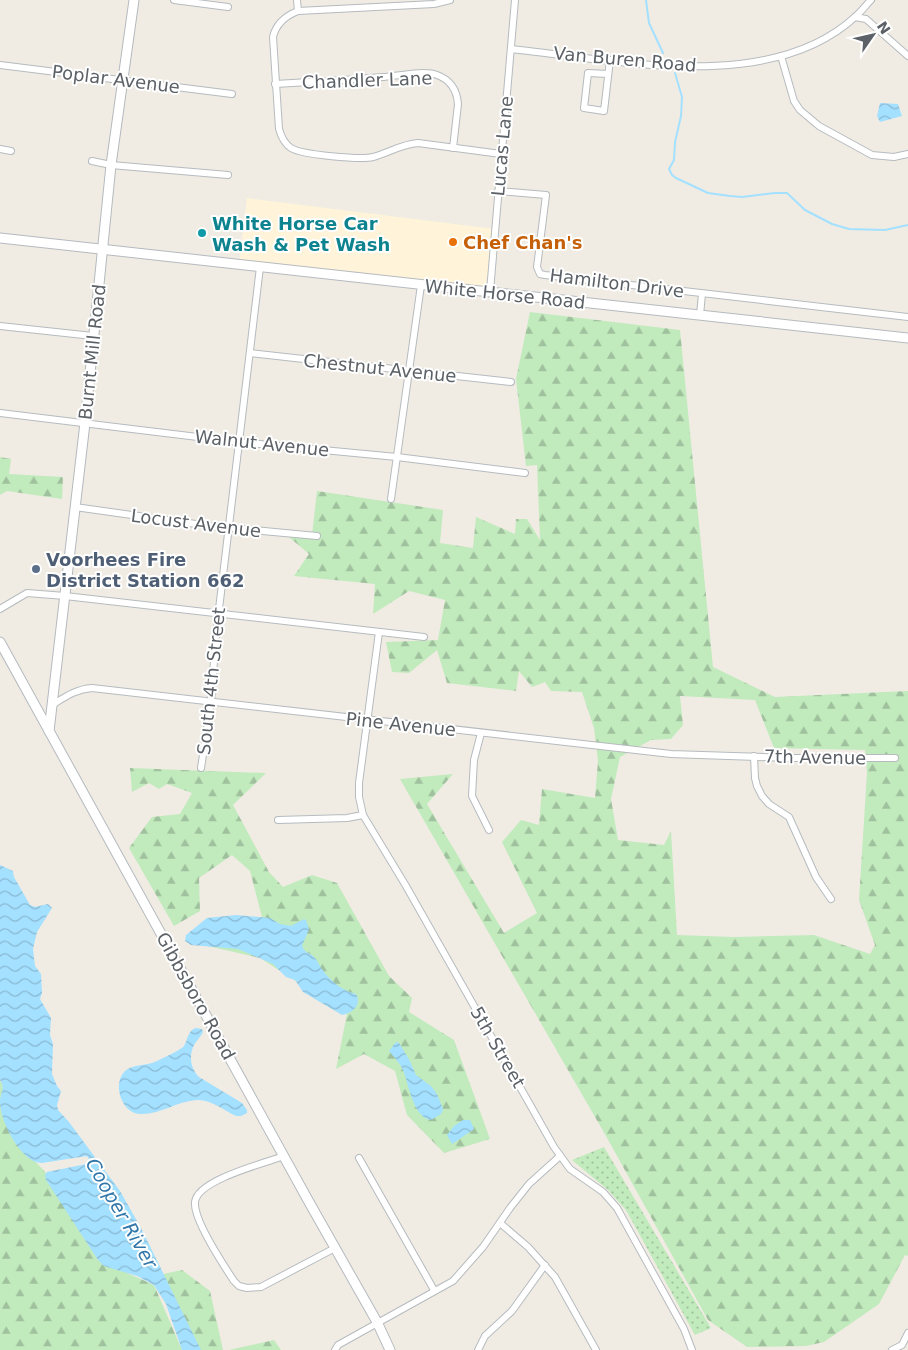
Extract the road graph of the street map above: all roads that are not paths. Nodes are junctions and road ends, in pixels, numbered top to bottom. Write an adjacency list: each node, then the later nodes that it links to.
1 (134, 0): 16 (street, Burnt Mill Road)
2 (174, 0): 7 (street)
3 (297, 0): 8 (street)
4 (450, 0): 8 (street)
5 (515, 0): 10 (street, Lucas Lane)
6 (871, 0): 9 (street, Van Buren Road)
7 (228, 7)
8 (298, 11): 17 (street)
9 (855, 17): 11 (street, Van Buren Road); 12 (street)
10 (511, 49): 13 (street, Van Buren Road); 22 (street, Lucas Lane)
11 (781, 56): 13 (street, Van Buren Road); 23 (street)
12 (908, 56)
13 (610, 60): 15 (street)
14 (0, 65): 16 (street, Poplar Avenue)
15 (608, 74): 15 (street)
16 (122, 79): 18 (street, Poplar Avenue); 25 (street, Burnt Mill Road)
17 (275, 84): 19 (street); 19 (street, Chandler Lane)
18 (232, 94)
19 (453, 148): 22 (street)
20 (0, 149): 21 (street)
21 (12, 151)
22 (501, 154): 27 (street, Lucas Lane)
23 (908, 154)
24 (92, 161): 25 (street)
25 (111, 165): 26 (street); 29 (street, Burnt Mill Road)
26 (228, 175)
27 (498, 191): 32 (street, Lucas Lane); 33 (street, Hamilton Drive)
28 (0, 238): 29 (street, White Horse Road)
29 (102, 250): 30 (street, White Horse Road); 37 (street, Burnt Mill Road)
30 (260, 267): 31 (street, White Horse Road); 39 (street, South 4th Street)
31 (421, 284): 32 (street, White Horse Road); 40 (street)
32 (490, 292): 34 (street, White Horse Road)
33 (702, 294): 34 (street, Hamilton Drive); 35 (street, Hamilton Drive)
34 (700, 315): 38 (street, White Horse Road)
35 (908, 317)
36 (0, 326): 37 (street)
37 (93, 336): 43 (street, Burnt Mill Road)
38 (908, 338)
39 (250, 354): 40 (street, Chestnut Avenue); 44 (street, South 4th Street)
40 (409, 372): 41 (street, Chestnut Avenue); 45 (street)
41 (510, 382)
42 (0, 412): 43 (street, Walnut Avenue)
43 (85, 423): 44 (street, Walnut Avenue); 48 (street, Burnt Mill Road)
44 (239, 442): 45 (street, Walnut Avenue); 49 (street, South 4th Street)
45 (397, 457): 46 (street, Walnut Avenue); 47 (street)
46 (524, 473)
47 (391, 499)
48 (75, 507): 49 (street, Locust Avenue); 51 (street, Burnt Mill Road)
49 (229, 528): 50 (street, Locust Avenue); 53 (street, South 4th Street)
50 (317, 536)
51 (65, 596): 52 (street); 53 (street); 58 (street, Burnt Mill Road)
52 (0, 609)
53 (218, 613): 54 (street); 57 (street, South 4th Street)
54 (379, 632): 55 (street); 59 (street, 5th Street)
55 (424, 637)
56 (0, 642): 60 (street, Gibbsboro Road)
57 (211, 702): 58 (street, Pine Avenue); 59 (street, Pine Avenue); 64 (street, South 4th Street)
58 (52, 705): 60 (street, Burnt Mill Road)
59 (367, 720): 61 (street, Pine Avenue); 65 (street, 5th Street)
60 (49, 731): 69 (street, Gibbsboro Road)
61 (481, 733): 62 (street, Pine Avenue); 67 (street)
62 (754, 756): 63 (street, 7th Avenue); 68 (street, 7th Avenue)
63 (894, 758)
64 (201, 768)
65 (363, 815): 66 (street); 70 (street, 5th Street)
66 (278, 820)
67 (488, 830)
68 (831, 899)
69 (284, 1156): 73 (street, Gibbsboro Road); 73 (street)
70 (560, 1156): 72 (street); 83 (street, 5th Street)
71 (359, 1158): 75 (street)
72 (500, 1222): 74 (street); 75 (street)
73 (335, 1248): 76 (street, Gibbsboro Road)
74 (545, 1265): 81 (street); 82 (street)
75 (434, 1290): 76 (street)
76 (377, 1322): 79 (street); 80 (street, Gibbsboro Road)
77 (908, 1333): 78 (street)
78 (904, 1347): 84 (street)
79 (335, 1350)
80 (390, 1350)
81 (478, 1350)
82 (596, 1350)
83 (692, 1350)
84 (892, 1350)

